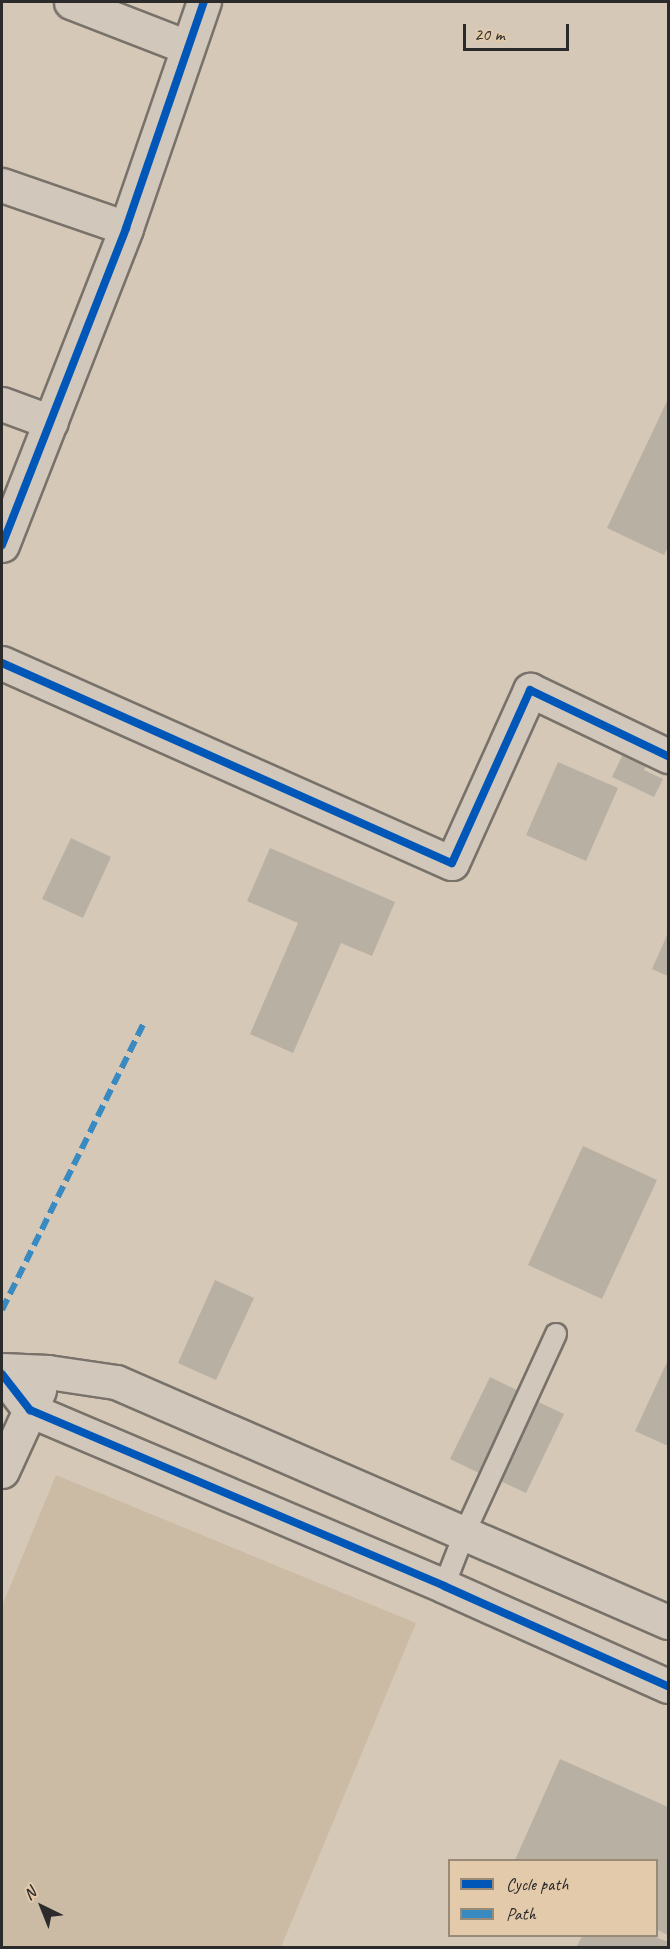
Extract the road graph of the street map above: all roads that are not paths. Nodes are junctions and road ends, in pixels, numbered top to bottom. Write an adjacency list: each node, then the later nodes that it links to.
1 (71, 2): 3 (street)
2 (204, 2): 3 (street)
3 (187, 47): 5 (street)
4 (2, 185): 5 (street)
5 (126, 228): 7 (street)
6 (2, 404): 7 (street)
7 (51, 422): 8 (street)
8 (2, 545)
9 (2, 663): 10 (street)
10 (669, 756)
11 (556, 1334): 16 (lane)
12 (2, 1372): 13 (street); 14 (street)
13 (48, 1372): 14 (street); 16 (street)
14 (30, 1410): 15 (street); 17 (street)
15 (2, 1471)
16 (465, 1532): 17 (lane); 18 (street)
17 (444, 1586): 19 (street)
18 (669, 1622)
19 (669, 1686)

